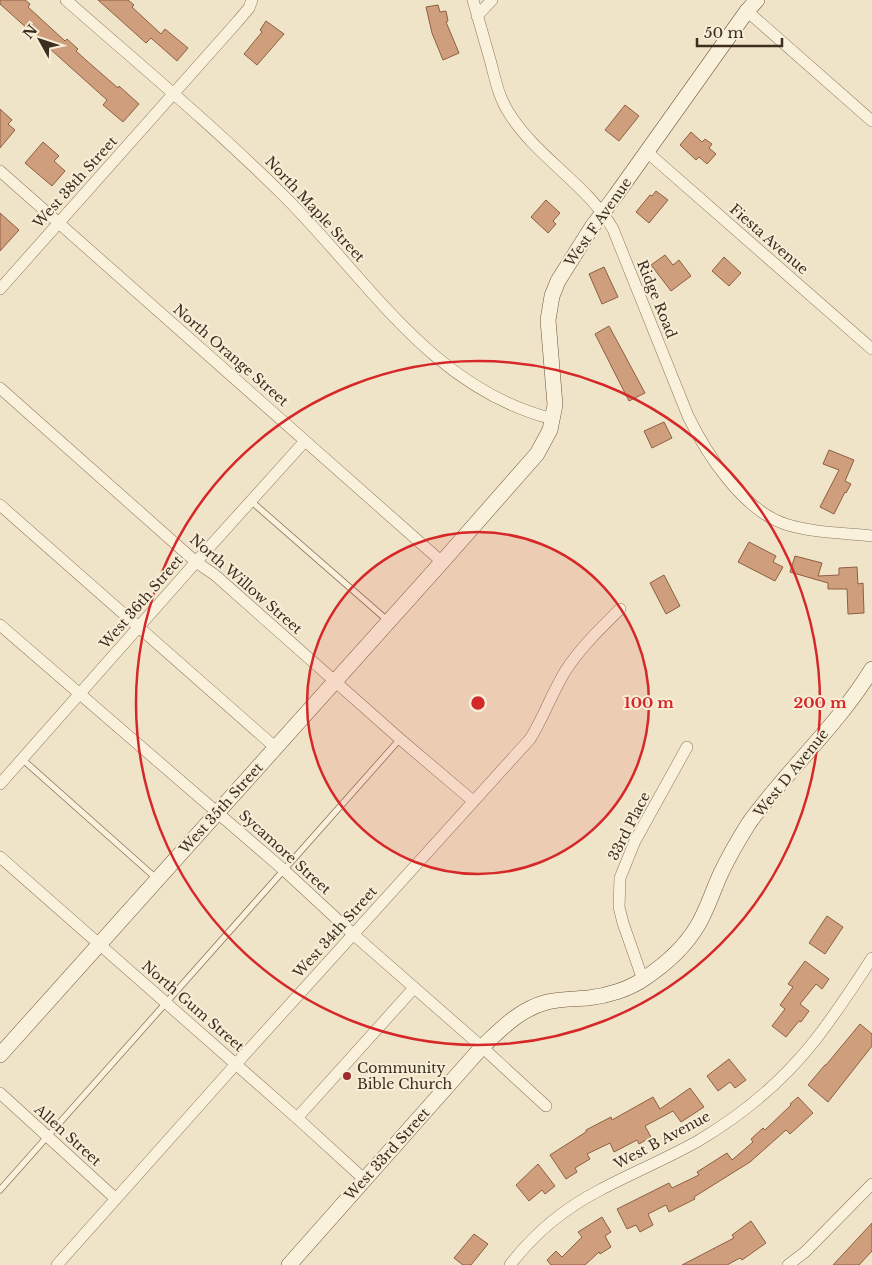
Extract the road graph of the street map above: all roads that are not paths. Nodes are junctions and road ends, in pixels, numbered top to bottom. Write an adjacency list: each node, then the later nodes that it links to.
1 (66, 0): 7 (street, North Maple Street)
2 (252, 0): 7 (street, West 38th Street)
3 (473, 0): 6 (street, Ridge Road)
4 (492, 0): 6 (street)
5 (752, 6): 8 (street); 9 (street, West F Avenue)
6 (477, 16): 11 (street, Ridge Road)
7 (173, 95): 12 (street, West 38th Street); 16 (street, North Maple Street)
8 (872, 121)
9 (647, 152): 11 (street, West F Avenue); 14 (street, Fiesta Avenue)
10 (0, 170): 12 (street, North Orange Street)
11 (602, 213): 16 (street, West F Avenue); 20 (street, Ridge Road)
12 (59, 223): 13 (street, West 38th Street); 17 (street, North Orange Street)
13 (0, 289)
14 (872, 349)
15 (0, 388): 21 (street, North Willow Street)
16 (552, 419): 22 (street, West F Avenue)
17 (305, 441): 18 (street, West 36th Street); 22 (street, North Orange Street)
18 (252, 502): 21 (street, West 36th Street); 24 (lane)
19 (0, 505): 26 (street)
20 (872, 536)
21 (196, 562): 26 (street, West 36th Street); 28 (street, North Willow Street)
22 (442, 562): 24 (street, West 35th Street)
23 (620, 609): 35 (street, West 34th Street)
24 (389, 622): 28 (street, West 35th Street)
25 (0, 625): 29 (street, Sycamore Street)
26 (139, 628): 29 (street, West 36th Street); 32 (street)
27 (872, 669): 40 (street, West D Avenue)
28 (335, 682): 30 (street, North Willow Street); 32 (street, West 35th Street)
29 (79, 694): 33 (street, West 36th Street); 36 (street, Sycamore Street)
30 (400, 739): 35 (street, North Willow Street); 38 (lane)
31 (687, 747): 44 (street, 33rd Place)
32 (276, 748): 36 (street, West 35th Street)
33 (22, 759): 34 (street, West 36th Street); 39 (lane)
34 (0, 784)
35 (473, 802): 41 (street, West 34th Street)
36 (218, 812): 38 (street, Sycamore Street); 39 (street, West 35th Street)
37 (0, 857): 42 (street, North Gum Street)
38 (285, 870): 41 (street, Sycamore Street); 46 (lane)
39 (157, 880): 42 (street, West 35th Street)
40 (717, 882): 44 (street, West 33rd Street)
41 (353, 934): 45 (street, Sycamore Street); 49 (street, West 34th Street)
42 (100, 944): 46 (street, North Gum Street); 48 (street, West 35th Street)
43 (872, 958): 60 (street, West B Avenue)
44 (643, 980): 47 (street, West 33rd Street)
45 (414, 988): 47 (street, Sycamore Street); 52 (street)
46 (165, 1003): 49 (street, North Gum Street); 53 (lane)
47 (482, 1047): 51 (street, Sycamore Street); 54 (street, West 33rd Street)
48 (0, 1055)
49 (236, 1064): 52 (street, North Gum Street); 57 (street, West 34th Street)
50 (0, 1093): 53 (street, Allen Street)
51 (546, 1106)
52 (297, 1118): 54 (street, North Gum Street)
53 (48, 1136): 56 (lane); 57 (street, Allen Street)
54 (365, 1180): 59 (street, West 33rd Street)
55 (872, 1184): 61 (street)
56 (0, 1190)
57 (116, 1199): 58 (street, West 34th Street)
58 (57, 1265)
59 (289, 1265)
60 (510, 1265)
61 (788, 1265)

